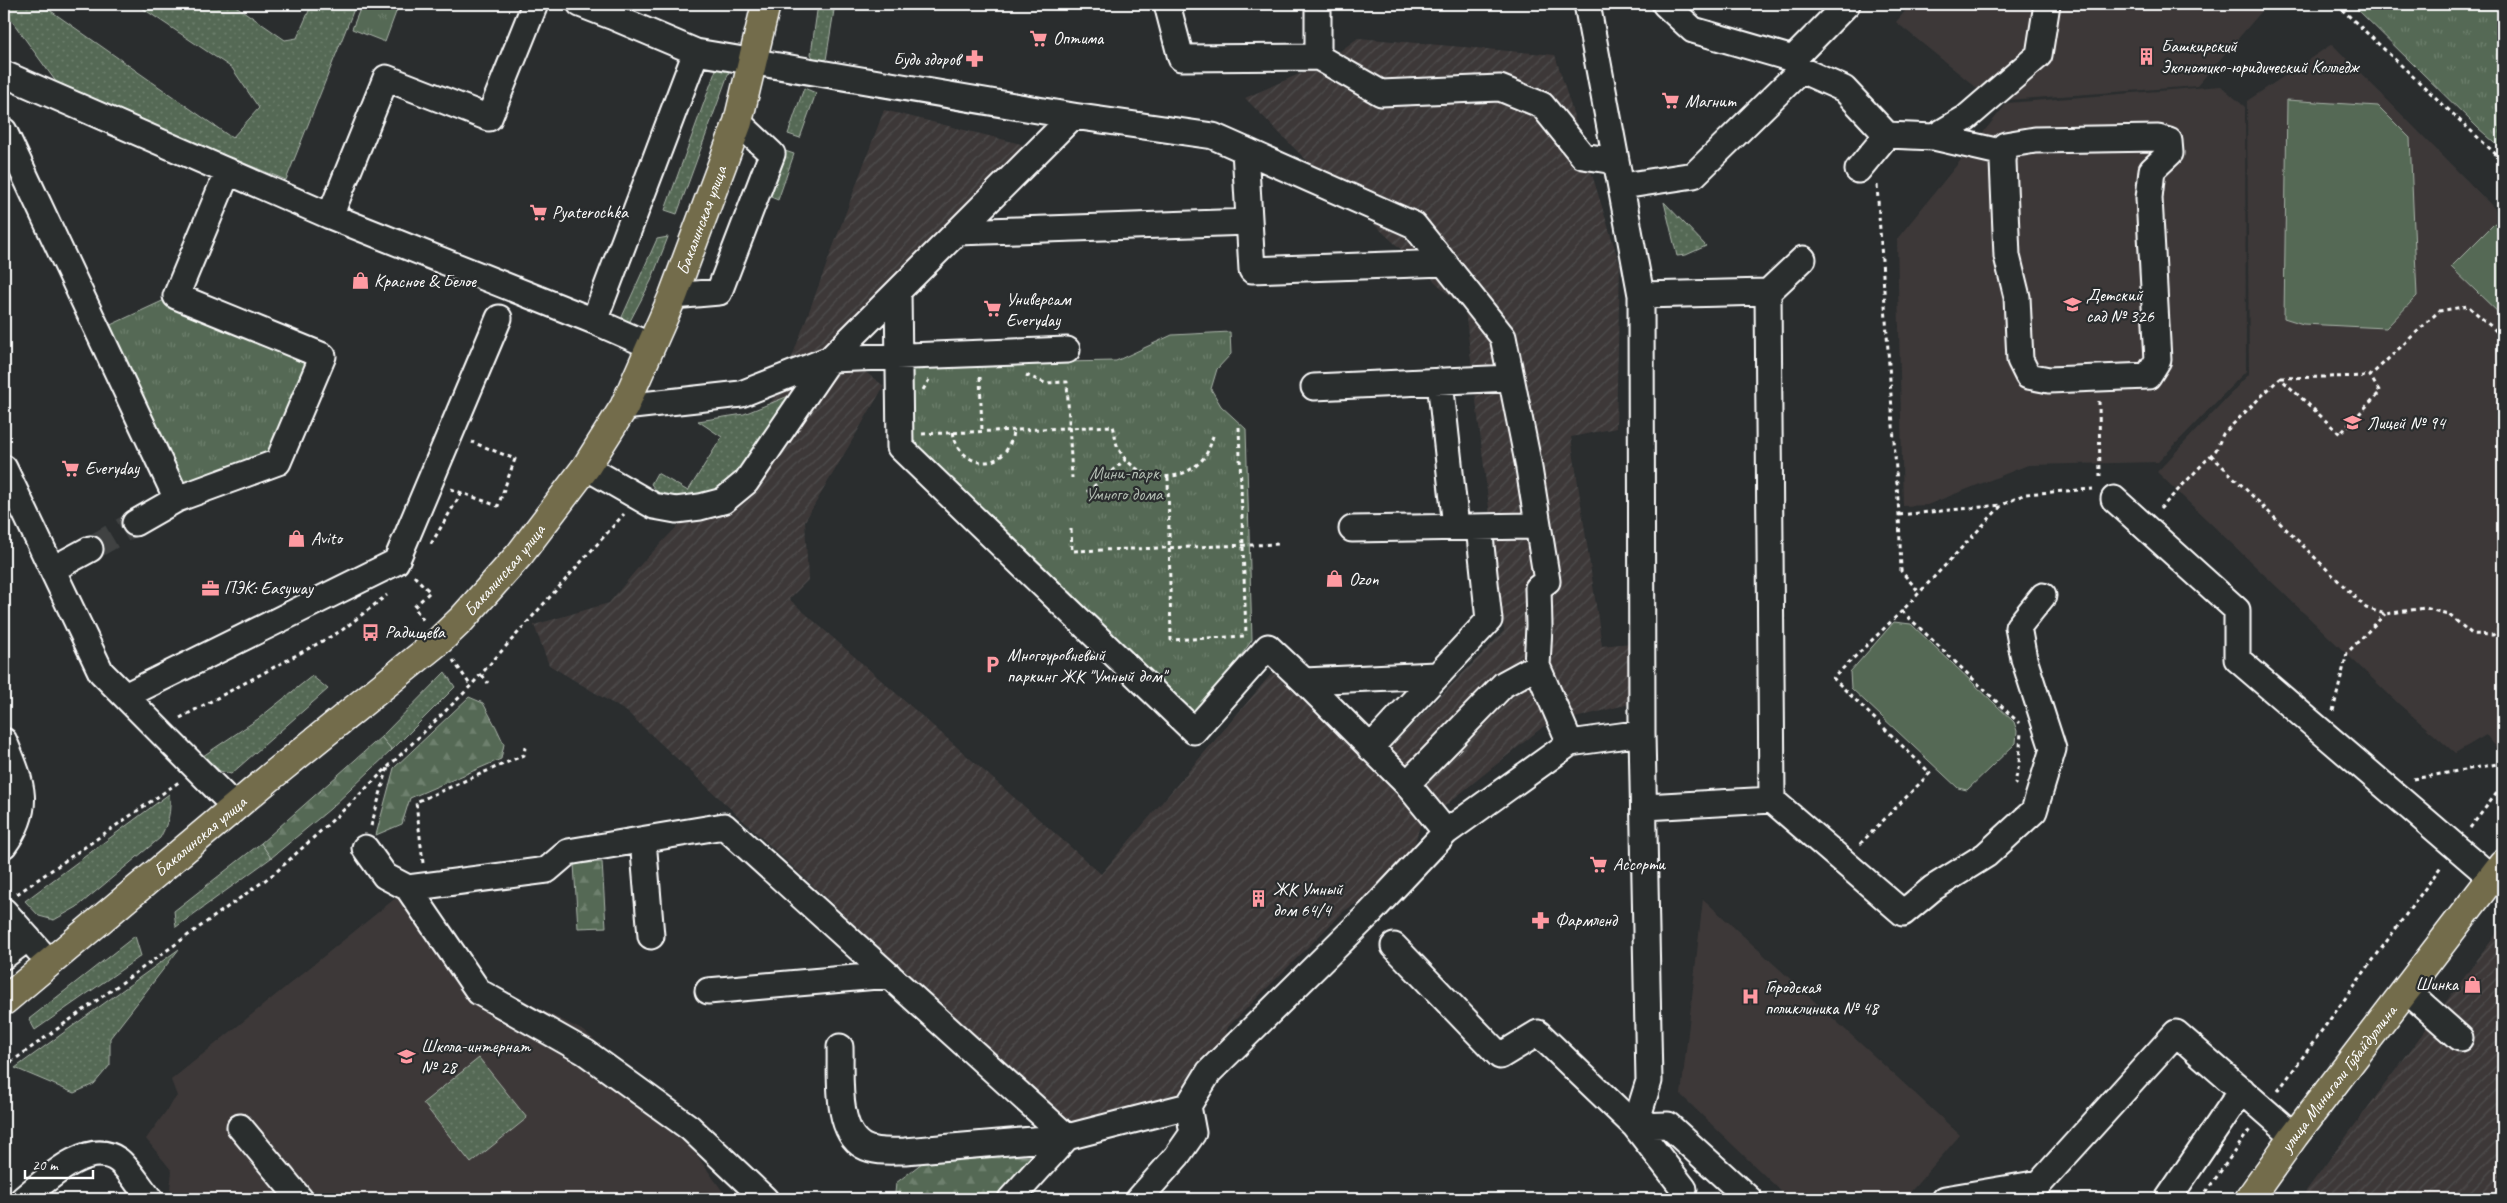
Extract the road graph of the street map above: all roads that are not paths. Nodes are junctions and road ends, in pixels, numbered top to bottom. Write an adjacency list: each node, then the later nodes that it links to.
1 (534, 4): 27 (street)
2 (580, 4): 10 (street)
3 (766, 4): 13 (main road, Бакалинская улица)
4 (1167, 4): 12 (street)
5 (1318, 4): 12 (street)
6 (1587, 4): 23 (street)
7 (1665, 4): 14 (street)
8 (1847, 4): 14 (street)
9 (2047, 4): 19 (street)
10 (613, 10): 11 (street)
11 (696, 52): 13 (street); 37 (street)
12 (1318, 57): 23 (street)
13 (754, 61): 16 (street); 17 (main road, Бакалинская улица)
14 (1797, 65): 20 (street); 26 (street)
15 (4, 74): 25 (street)
16 (1073, 116): 21 (street); 29 (street)
17 (738, 122): 35 (main road, Бакалинская улица); 35 (street)
18 (4, 131): 48 (street)
19 (1934, 137): 20 (street); 22 (street)
20 (1881, 142): 24 (street)
21 (1245, 150): 28 (street); 31 (street)
22 (2004, 153): 22 (street)
23 (1615, 161): 26 (street)
24 (1858, 170)
25 (228, 171): 27 (street); 48 (street)
26 (1622, 186): 34 (street)
27 (330, 216): 37 (street)
28 (1248, 222): 29 (street); 31 (street)
29 (957, 232): 32 (street)
30 (1803, 259): 33 (street)
31 (1444, 263): 42 (street)
32 (898, 291): 40 (street); 41 (street)
33 (1768, 292): 34 (street); 66 (street)
34 (1641, 295): 61 (street)
35 (673, 296): 38 (main road, Бакалинская улица)
36 (500, 318): 60 (street)
37 (594, 321): 38 (street)
38 (651, 346): 45 (main road, Бакалинская улица)
39 (1067, 350): 40 (street)
40 (900, 357): 41 (street); 59 (street)
41 (830, 359): 45 (street); 46 (street)
42 (1511, 378): 43 (street); 51 (street)
43 (1440, 381): 44 (street); 52 (street)
44 (1314, 387)
45 (624, 407): 46 (main road, Бакалинская улица)
46 (586, 467): 67 (main road, Бакалинская улица)
47 (4, 468): 55 (street)
48 (177, 499): 50 (street)
49 (2114, 499): 73 (street)
50 (135, 523)
51 (1538, 526): 52 (street); 57 (street)
52 (1467, 527): 53 (street); 58 (street)
53 (1352, 529)
54 (90, 549): 55 (street)
55 (53, 570): 60 (street)
56 (2043, 596): 66 (street)
57 (1537, 666): 63 (street); 65 (street)
58 (1436, 675): 59 (street); 64 (street)
59 (1304, 681): 64 (street)
60 (125, 696): 67 (street)
61 (1642, 732): 63 (street); 68 (street)
62 (4, 741): 71 (street)
63 (1570, 743): 69 (street)
64 (1370, 748): 65 (street)
65 (1407, 784): 69 (street)
66 (1772, 800): 68 (street)
67 (235, 807): 80 (main road, Бакалинская улица)
68 (1645, 807): 89 (street)
69 (1446, 832): 88 (street)
70 (643, 840): 74 (street); 76 (street); 81 (street)
71 (4, 845)
72 (365, 848): 74 (street)
73 (2498, 870): 82 (main road, улица Минигали Губайдуллина)
74 (417, 887): 97 (street)
75 (8, 904): 77 (street)
76 (651, 936)
77 (28, 938): 79 (street); 80 (street)
78 (1394, 946): 89 (street)
79 (4, 956)
80 (49, 962): 84 (main road, Бакалинская улица)
81 (889, 975): 83 (street); 92 (street)
82 (2406, 990): 85 (street); 91 (main road, улица Минигали Губайдуллина)
83 (708, 991)
84 (4, 1000)
85 (2460, 1038)
86 (840, 1047): 92 (street)
87 (2242, 1090): 91 (street); 101 (street); 102 (street)
88 (1188, 1106): 92 (street); 99 (street)
89 (1635, 1126): 93 (street); 100 (street)
90 (240, 1128): 96 (street)
91 (2294, 1136): 103 (main road, улица Минигали Губайдуллина)
92 (1067, 1137): 98 (street)
93 (1684, 1189)
94 (23, 1199): 95 (street)
95 (150, 1199)
96 (300, 1199)
97 (765, 1199)
98 (1011, 1199)
99 (1139, 1199)
100 (1749, 1199)
101 (1945, 1199)
102 (2168, 1199)
103 (2249, 1199)

